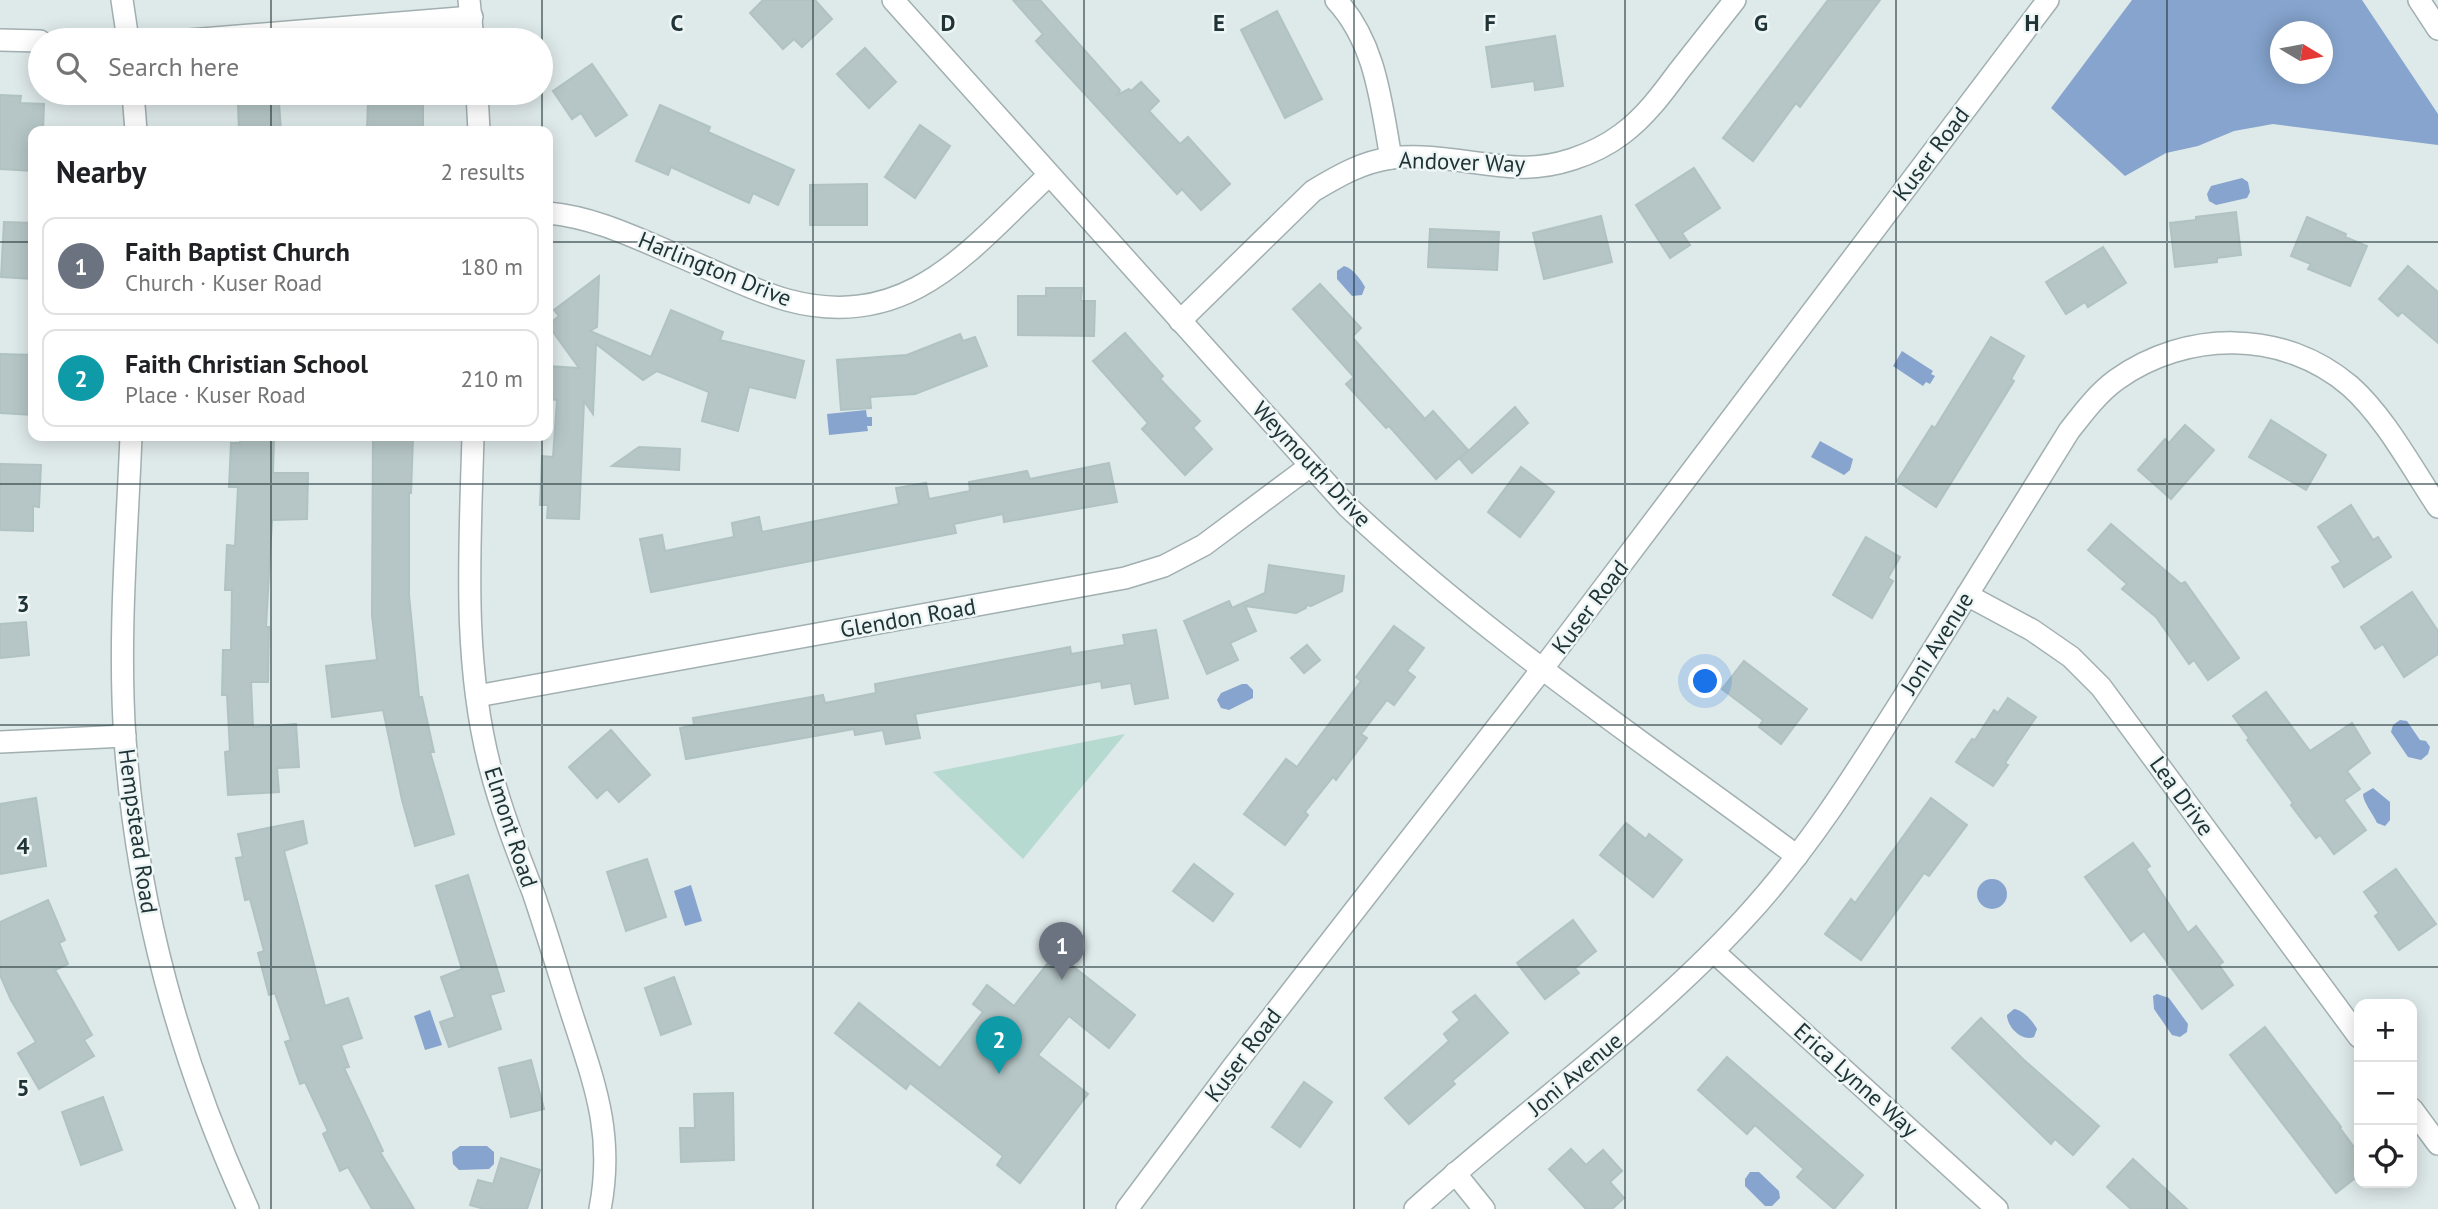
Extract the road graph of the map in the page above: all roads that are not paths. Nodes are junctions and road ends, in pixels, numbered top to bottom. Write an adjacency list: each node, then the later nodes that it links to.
1 (122, 0): 8 (street)
2 (893, 0): 19 (street, Weymouth Drive)
3 (1336, 0): 18 (street)
4 (1735, 0): 18 (street, Andover Way)
5 (2048, 0): 27 (street, Kuser Road)
6 (2419, 0): 11 (street)
7 (471, 8): 9 (street); 10 (street)
8 (126, 28)
9 (295, 28)
10 (472, 28)
11 (2438, 29)
12 (0, 40): 13 (street)
13 (28, 41)
14 (134, 105): 16 (street)
15 (478, 105): 17 (street)
16 (136, 126)
17 (479, 126)
18 (1391, 158): 21 (street, Andover Way)
19 (1049, 175): 20 (street, Harlington Drive); 21 (street, Weymouth Drive)
20 (553, 214)
21 (1180, 321): 24 (street, Weymouth Drive)
22 (131, 441): 29 (street, Hempstead Road)
23 (473, 441): 28 (street, Elmont Road)
24 (1310, 466): 27 (street, Weymouth Drive); 28 (street, Glendon Road)
25 (2438, 507): 26 (street, Joni Avenue)
26 (1967, 595): 31 (street, Joni Avenue); 33 (street, Lea Drive)
27 (1543, 668): 31 (street, Weymouth Drive); 39 (street, Kuser Road)
28 (477, 696): 38 (street, Elmont Road)
29 (125, 736): 30 (street); 37 (street, Hempstead Road)
30 (0, 742)
31 (1797, 856): 32 (street, Joni Avenue)
32 (1714, 951): 36 (street, Joni Avenue); 42 (street, Erica Lynne Way)
33 (2354, 1030)
34 (2417, 1116): 35 (street)
35 (2438, 1144)
36 (1455, 1173): 40 (street, Joni Avenue); 41 (street)
37 (248, 1209)
38 (600, 1209)
39 (1127, 1209)
40 (1415, 1209)
41 (1485, 1209)
42 (1997, 1209)

